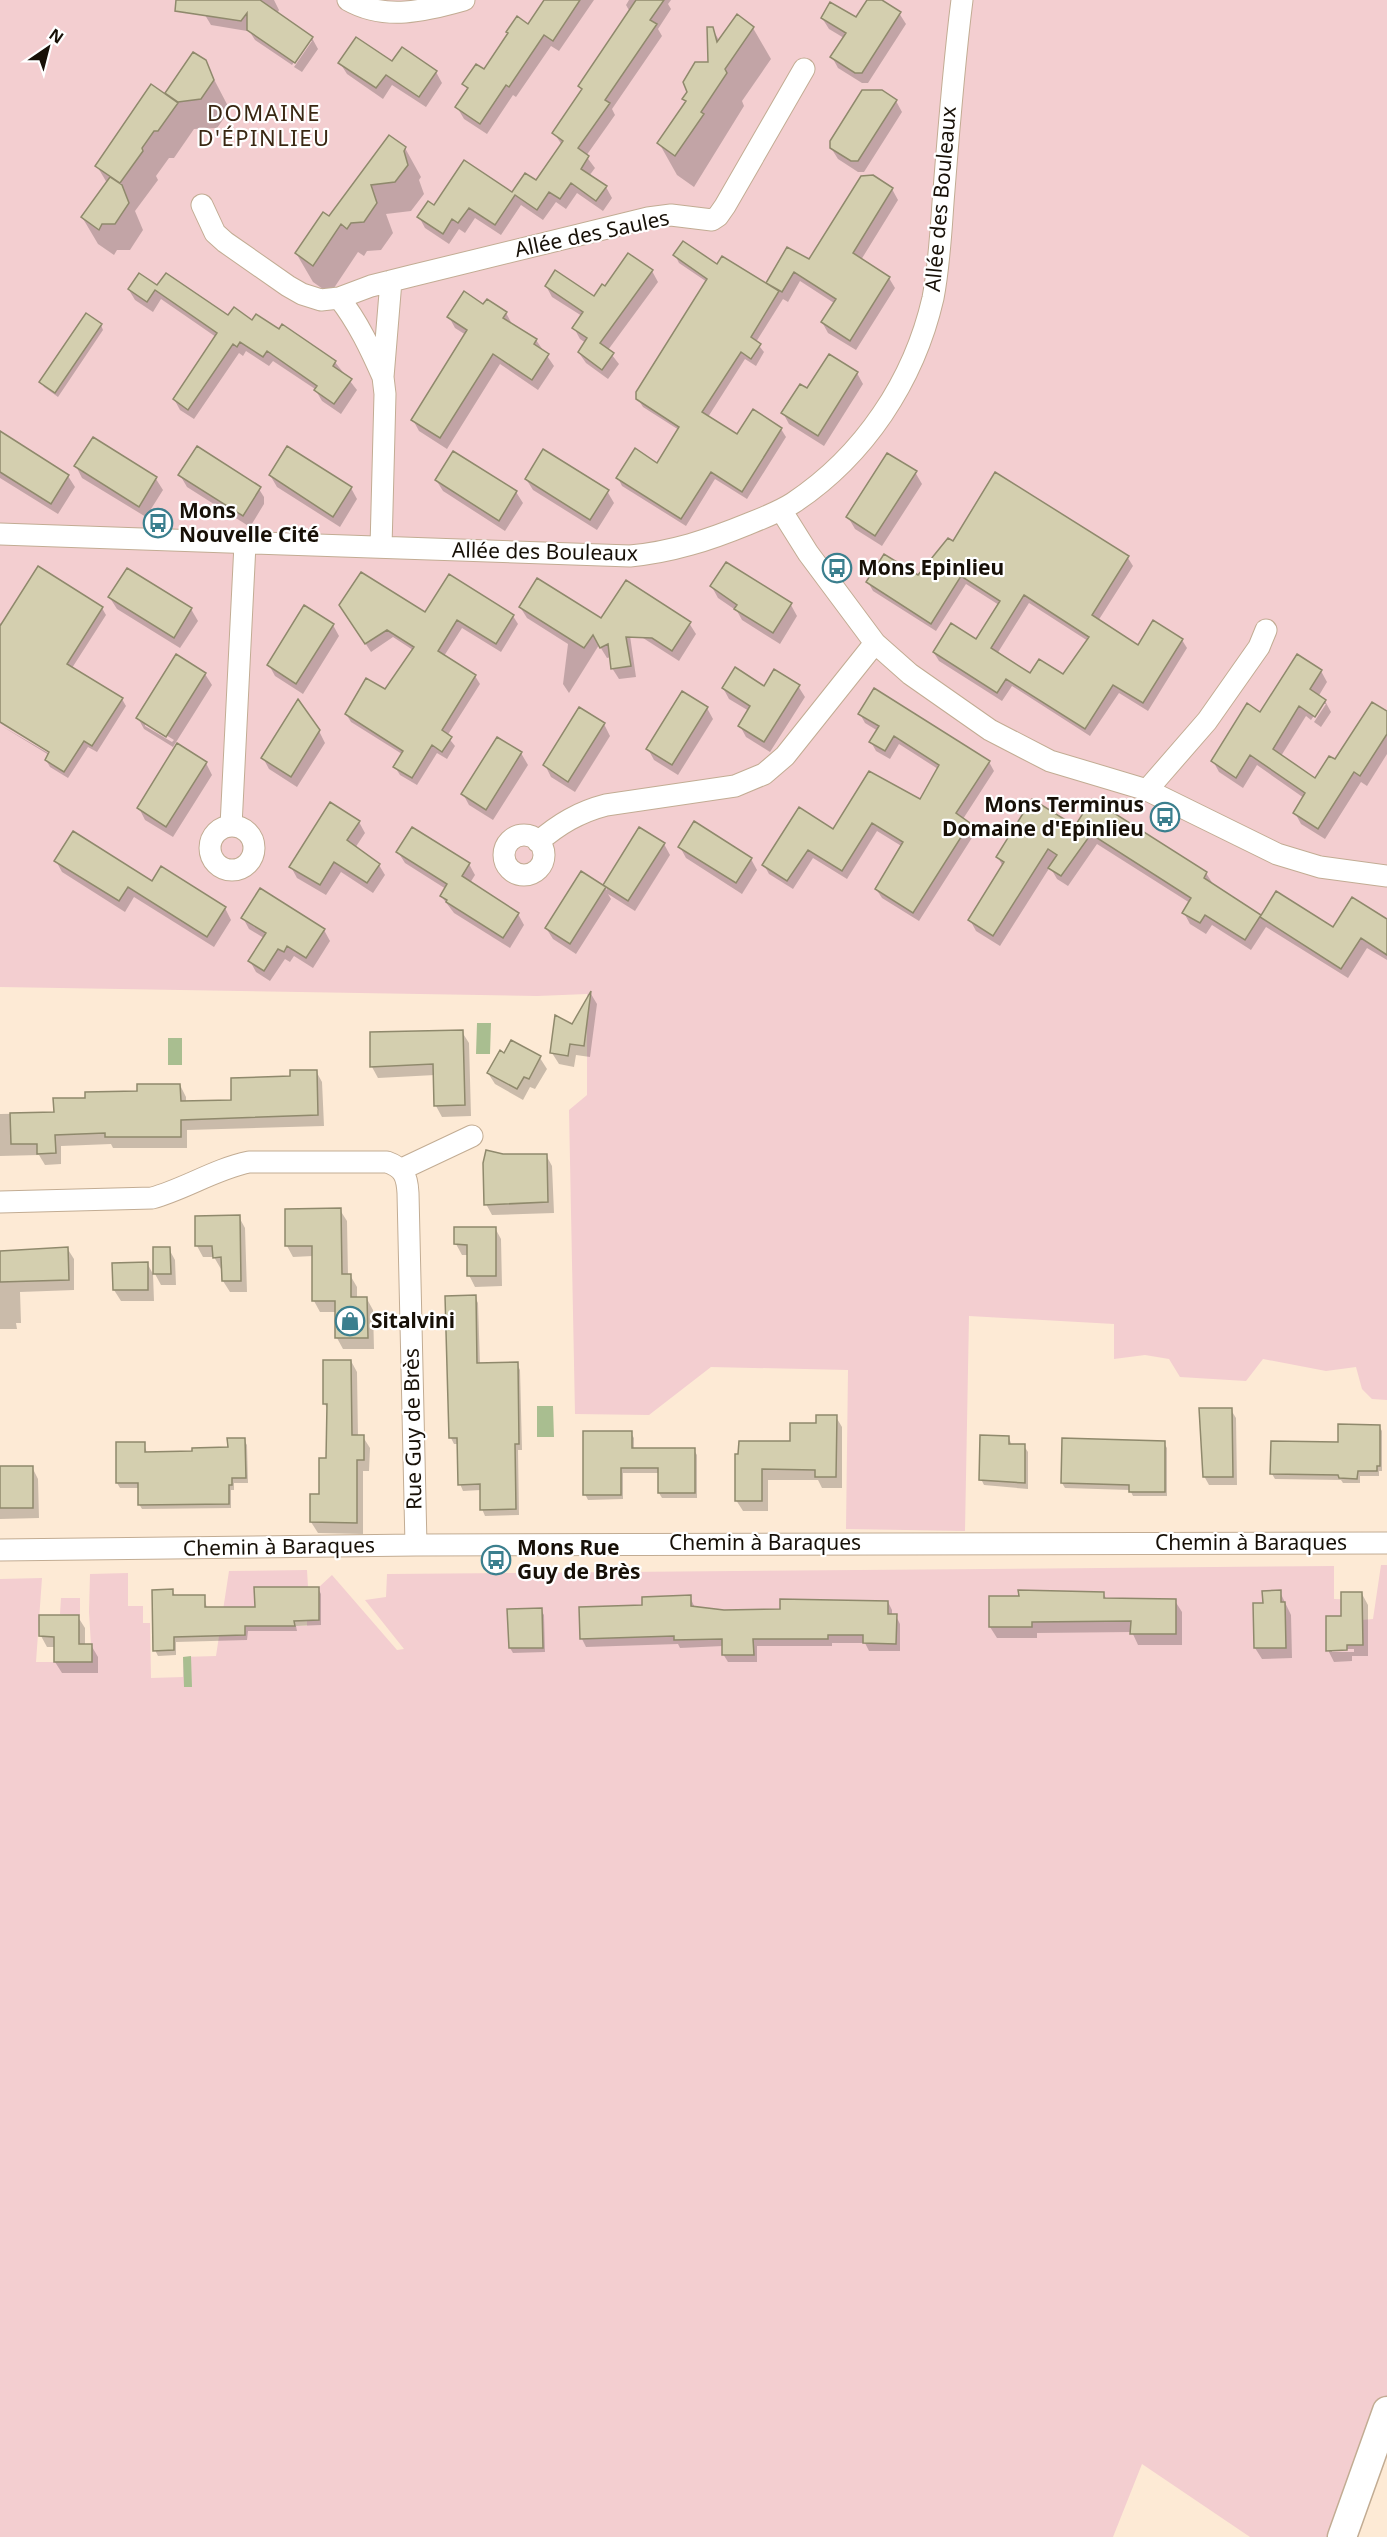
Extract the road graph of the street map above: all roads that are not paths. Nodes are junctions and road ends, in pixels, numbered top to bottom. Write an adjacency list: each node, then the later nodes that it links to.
1 (348, 0): 2 (street)
2 (464, 0)
3 (962, 0): 9 (street, Allée des Bouleaux)
4 (804, 69): 6 (street, Allée des Saules)
5 (202, 206): 7 (street)
6 (381, 284): 7 (street); 8 (street)
7 (339, 298): 8 (street)
8 (383, 378): 12 (street)
9 (781, 510): 12 (street, Allée des Bouleaux); 14 (street)
10 (0, 534): 11 (street, Allée des Bouleaux)
11 (245, 544): 12 (street, Allée des Bouleaux); 16 (street)
12 (381, 547)
13 (1266, 630): 15 (street)
14 (875, 643): 15 (street); 17 (street)
15 (1147, 790): 18 (street)
16 (231, 826)
17 (538, 842)
18 (1387, 876)
19 (472, 1136): 20 (street)
20 (402, 1169): 21 (street); 23 (street, Rue Guy de Brès)
21 (0, 1202)
22 (1387, 1544): 23 (street, Chemin à Baraques)
23 (416, 1545): 24 (street, Chemin à Baraques)
24 (0, 1550)
25 (1387, 2411): 26 (street)
26 (1342, 2537)

